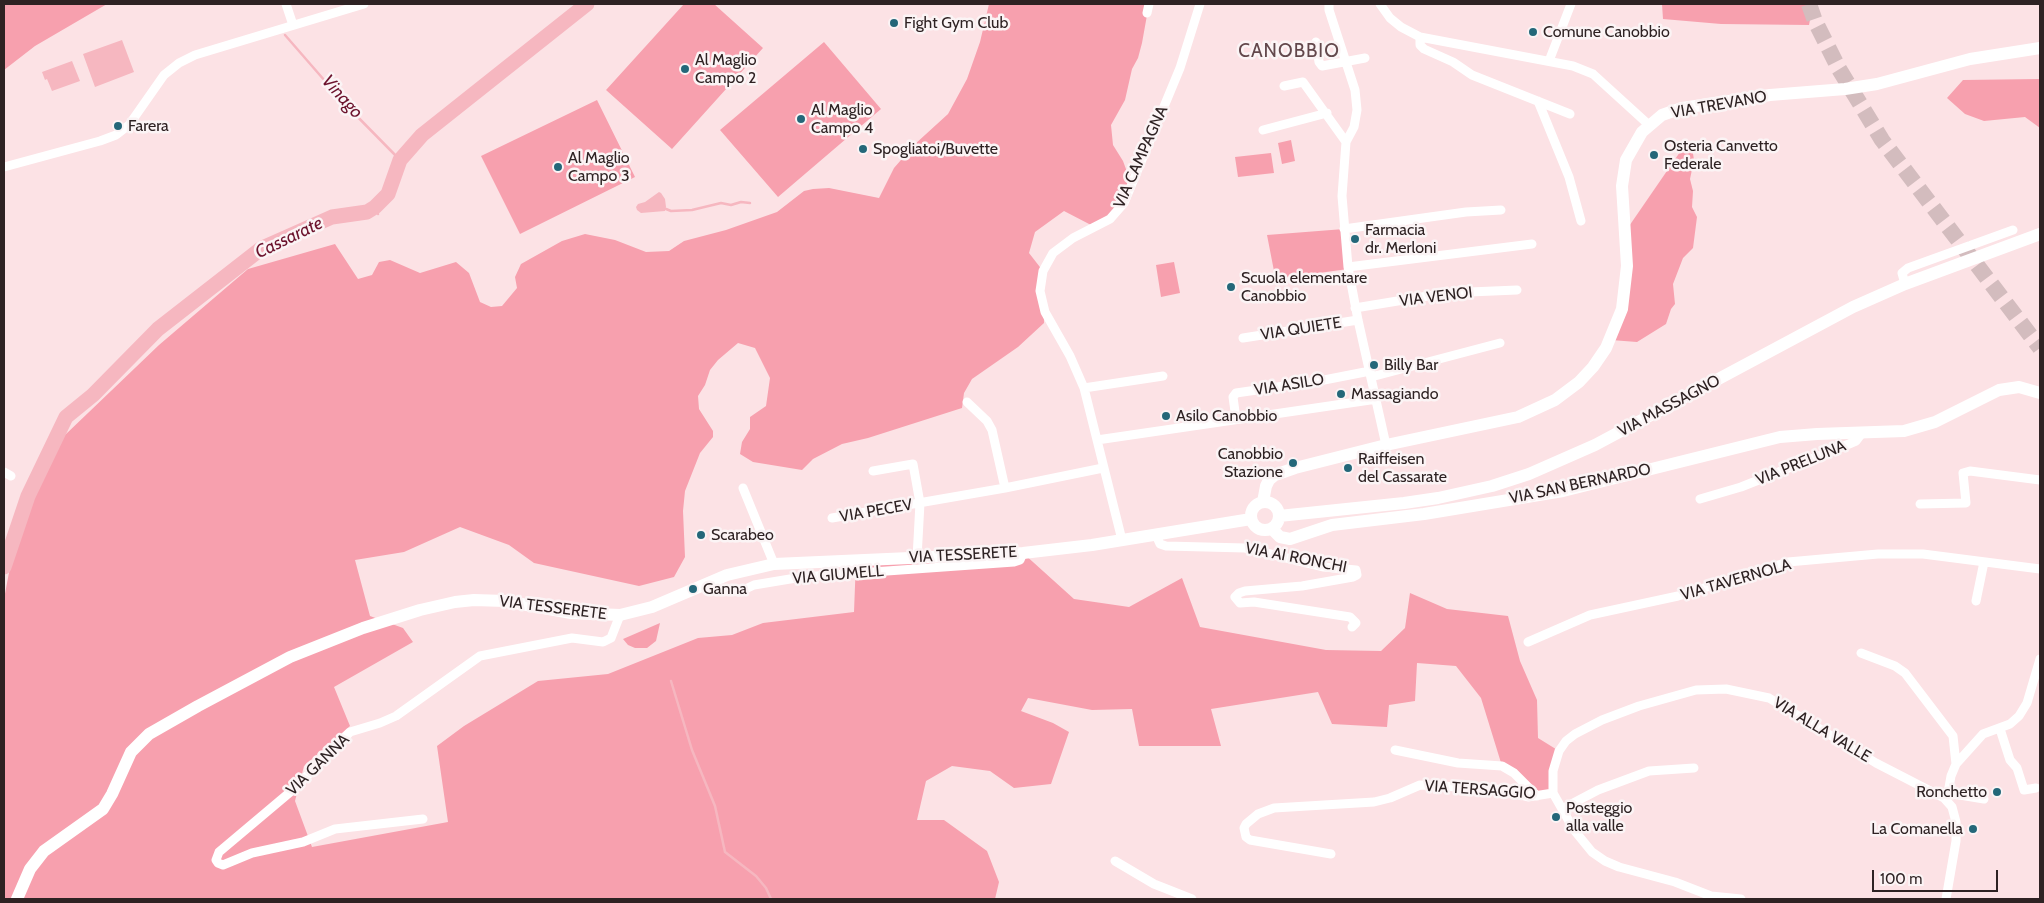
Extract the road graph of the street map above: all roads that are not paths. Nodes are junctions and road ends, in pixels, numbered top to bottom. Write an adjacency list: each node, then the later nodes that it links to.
1 (286, 4): 7 (street)
2 (364, 4): 7 (street)
3 (1200, 4): 37 (street, VIA CAMPAGNA)
4 (1329, 4): 12 (street)
5 (1380, 4): 8 (street)
6 (1570, 4): 13 (street)
7 (289, 26): 21 (street)
8 (1420, 36): 13 (street); 15 (street)
9 (1316, 42): 12 (street)
10 (2040, 48): 18 (main road, VIA TREVANO)
11 (1365, 58): 12 (street)
12 (1346, 61): 20 (street)
13 (1549, 61): 18 (street)
14 (1284, 86): 16 (street)
15 (1538, 101): 17 (street); 23 (street)
16 (1326, 113): 19 (street); 20 (street)
17 (1570, 114)
18 (1648, 125): 44 (main road)
19 (1263, 130)
20 (1346, 142): 24 (street)
21 (4, 167)
22 (1502, 210): 24 (street)
23 (1581, 221)
24 (1344, 229): 28 (street)
25 (2013, 230): 29 (street)
26 (2040, 234): 29 (main road, VIA MASSAGNO)
27 (1532, 244): 28 (street)
28 (1348, 267): 31 (street)
29 (1905, 284): 54 (main road, VIA MASSAGNO)
30 (1516, 290): 31 (street, VIA VENOI)
31 (1355, 308): 32 (street)
32 (1358, 320): 33 (street, VIA QUIETE); 35 (street)
33 (1244, 338)
34 (1500, 343): 35 (street)
35 (1370, 374): 39 (street); 41 (street, VIA ASILO)
36 (1163, 376): 37 (street)
37 (1084, 388): 43 (street, VIA CAMPAGNA)
38 (2040, 393): 42 (main road, VIA PRELUNA)
39 (1377, 399): 41 (street); 44 (street)
40 (967, 402): 49 (street)
41 (1236, 419): 43 (street)
42 (1862, 433): 50 (street, VIA PRELUNA); 57 (main road, VIA SAN BERNARDO)
43 (1097, 440): 45 (street, VIA CAMPAGNA)
44 (1386, 445): 51 (main road)
45 (1103, 468): 49 (street); 59 (street, VIA CAMPAGNA)
46 (873, 471): 52 (street, VIA PECEV)
47 (2040, 480): 53 (street)
48 (743, 488): 63 (street)
49 (1005, 488): 52 (street, VIA PECEV)
50 (1700, 499)
51 (1263, 502): 54 (main road); 56 (main road)
52 (920, 503): 55 (street, VIA PECEV); 61 (street, VIA PECEV)
53 (1920, 504)
54 (1279, 516): 57 (main road)
55 (832, 518)
56 (1251, 519): 57 (main road); 58 (main road, VIA TESSERETE)
57 (1272, 528)
58 (1156, 535): 59 (main road, VIA TESSERETE); 68 (street, VIA AI RONCHI)
59 (1122, 540): 60 (main road, VIA TESSERETE)
60 (1023, 553): 61 (main road, VIA TESSERETE); 65 (street, VIA GIUMELL)
61 (917, 558): 63 (main road, VIA TESSERETE)
62 (1984, 562): 64 (street, VIA TAVERNOLA); 66 (street); 69 (street, VIA TAVERNOLA)
63 (774, 564): 67 (main road, VIA TESSERETE)
64 (2040, 569)
65 (739, 592)
66 (1976, 601)
67 (620, 615): 83 (street, VIA GANNA); 87 (main road, VIA TESSERETE)
68 (1352, 626)
69 (1528, 642)
70 (1861, 653): 75 (street)
71 (2040, 659): 72 (street)
72 (2037, 679): 73 (street)
73 (2000, 729): 75 (street); 77 (street)
74 (1394, 750): 80 (street)
75 (1956, 764): 79 (street)
76 (1694, 768): 82 (street)
77 (2036, 788)
78 (1553, 793): 79 (street, VIA ALLA VALLE); 80 (street, VIA TERSAGGIO); 82 (street)
79 (1946, 795): 81 (street, VIA ALLA VALLE); 90 (street)
80 (1537, 796): 84 (street, VIA TERSAGGIO)
81 (1984, 799)
82 (1562, 809): 86 (street)
83 (423, 818)
84 (1331, 854)
85 (1114, 861): 88 (street)
86 (1713, 897): 89 (street)
87 (17, 899)
88 (1192, 899)
89 (1741, 899)
90 (1946, 899)

